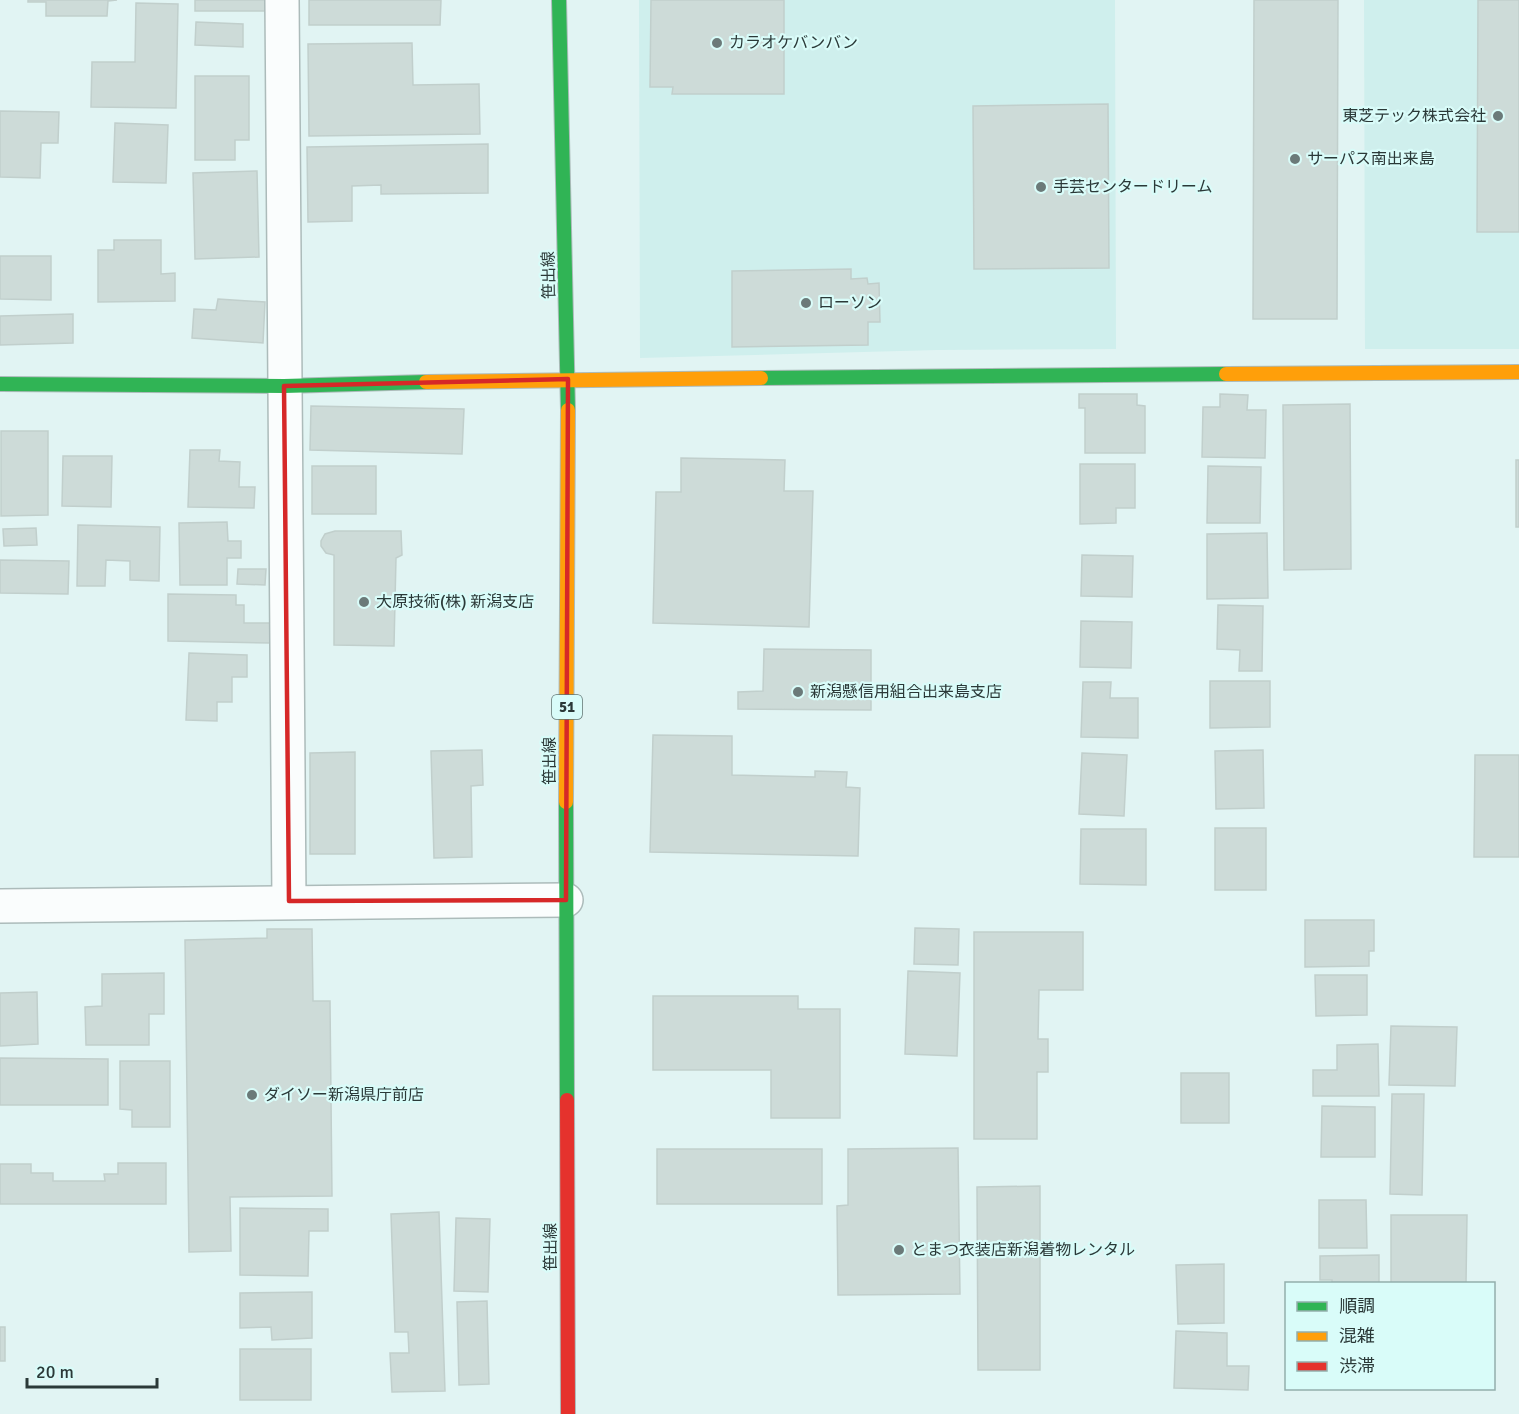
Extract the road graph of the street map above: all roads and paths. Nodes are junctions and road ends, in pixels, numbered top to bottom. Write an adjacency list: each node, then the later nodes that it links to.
1 (282, 0): 6 (street)
2 (559, 0): 4 (street, 笹出線 / 51)
3 (1519, 372): 4 (street)
4 (568, 379): 6 (street); 7 (street, 笹出線 / 51)
5 (0, 384): 6 (street)
6 (284, 386): 8 (street)
7 (566, 900): 8 (street); 10 (street, 笹出線 / 51)
8 (289, 901): 9 (street)
9 (0, 906)
10 (568, 1414)

